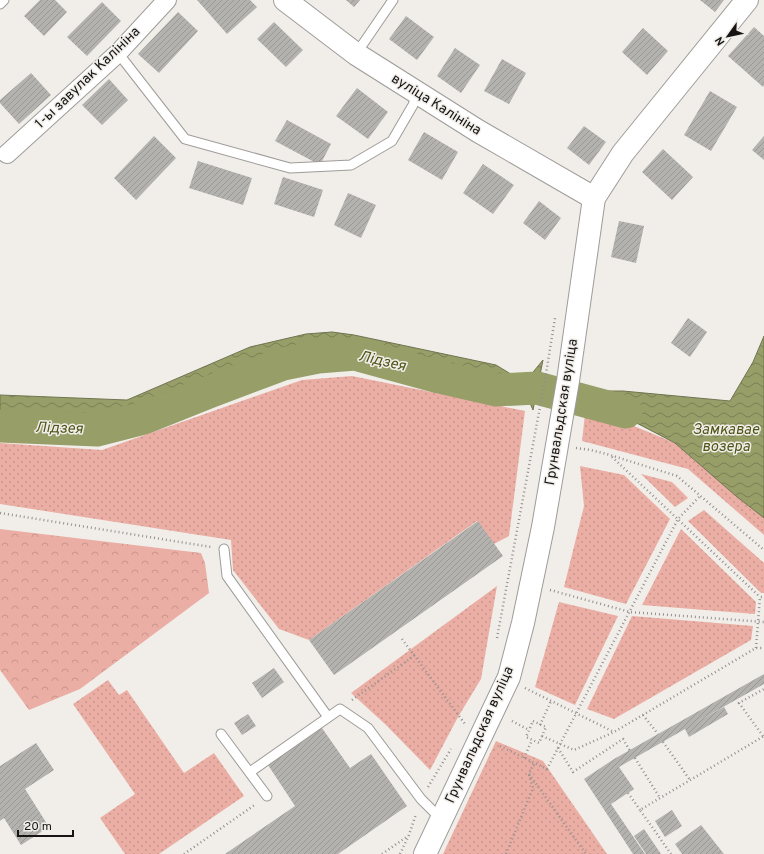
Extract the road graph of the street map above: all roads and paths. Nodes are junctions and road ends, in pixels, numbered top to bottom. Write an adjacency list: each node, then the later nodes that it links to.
1 (4, 0): 6 (lane)
2 (167, 0): 7 (street, 1-ы завулак Калініна)
3 (285, 0): 8 (main road, вуліца Калініна)
4 (393, 0): 8 (lane)
5 (747, 0): 11 (main road, Грунвальдская вуліца)
6 (0, 4)
7 (118, 53): 9 (lane); 10 (street, 1-ы завулак Калініна)
8 (356, 54): 9 (main road, вуліца Калініна)
9 (418, 94): 11 (main road, вуліца Калініна)
10 (7, 154)
11 (594, 198): 63 (main road, Грунвальдская вуліца)
12 (545, 380): 27 (path)
13 (573, 448): 14 (path)
14 (610, 455): 15 (path); 17 (path)
15 (700, 496): 17 (path); 19 (path)
16 (0, 513): 18 (path)
17 (678, 519): 21 (path); 23 (path)
18 (224, 549): 37 (lane)
19 (764, 550)
20 (548, 590): 23 (path)
21 (760, 597): 22 (path); 24 (path)
22 (764, 597)
23 (630, 612): 24 (path); 35 (path)
24 (758, 621): 25 (path); 28 (path)
25 (764, 622)
26 (402, 638): 30 (path)
27 (496, 640)
28 (756, 648): 29 (path); 36 (path)
29 (764, 648)
30 (415, 655): 34 (path); 38 (path)
31 (524, 688): 33 (path)
32 (764, 689): 46 (path)
33 (551, 701): 35 (path); 40 (path)
34 (340, 709): 37 (lane); 63 (lane)
35 (577, 714): 42 (path); 49 (path)
36 (644, 715): 42 (path); 44 (path)
37 (328, 717): 56 (lane)
38 (468, 718)
39 (512, 721): 41 (path)
40 (540, 725): 41 (path); 45 (path)
41 (529, 730): 47 (path)
42 (614, 732): 49 (path)
43 (221, 734): 56 (lane)
44 (658, 734)
45 (542, 736): 47 (path); 49 (path)
46 (764, 736): 58 (path)
47 (532, 740): 53 (path)
48 (663, 742): 58 (path)
49 (560, 744): 51 (path)
50 (500, 746): 53 (path)
51 (558, 748): 52 (path); 55 (path)
52 (630, 750)
53 (524, 758): 55 (path)
54 (635, 758): 61 (path)
55 (534, 763): 57 (path)
56 (250, 772): 60 (lane)
57 (529, 774): 68 (path); 69 (path)
58 (690, 780): 61 (path)
59 (628, 793): 62 (path)
60 (267, 796): 65 (path)
61 (660, 798): 62 (path)
62 (640, 810): 70 (path)
63 (442, 819): 67 (main road, Грунвальдская вуліца)
64 (409, 835): 66 (path)
65 (184, 854)
66 (382, 854)
67 (425, 854)
68 (506, 854)
69 (586, 854)
70 (671, 854)

